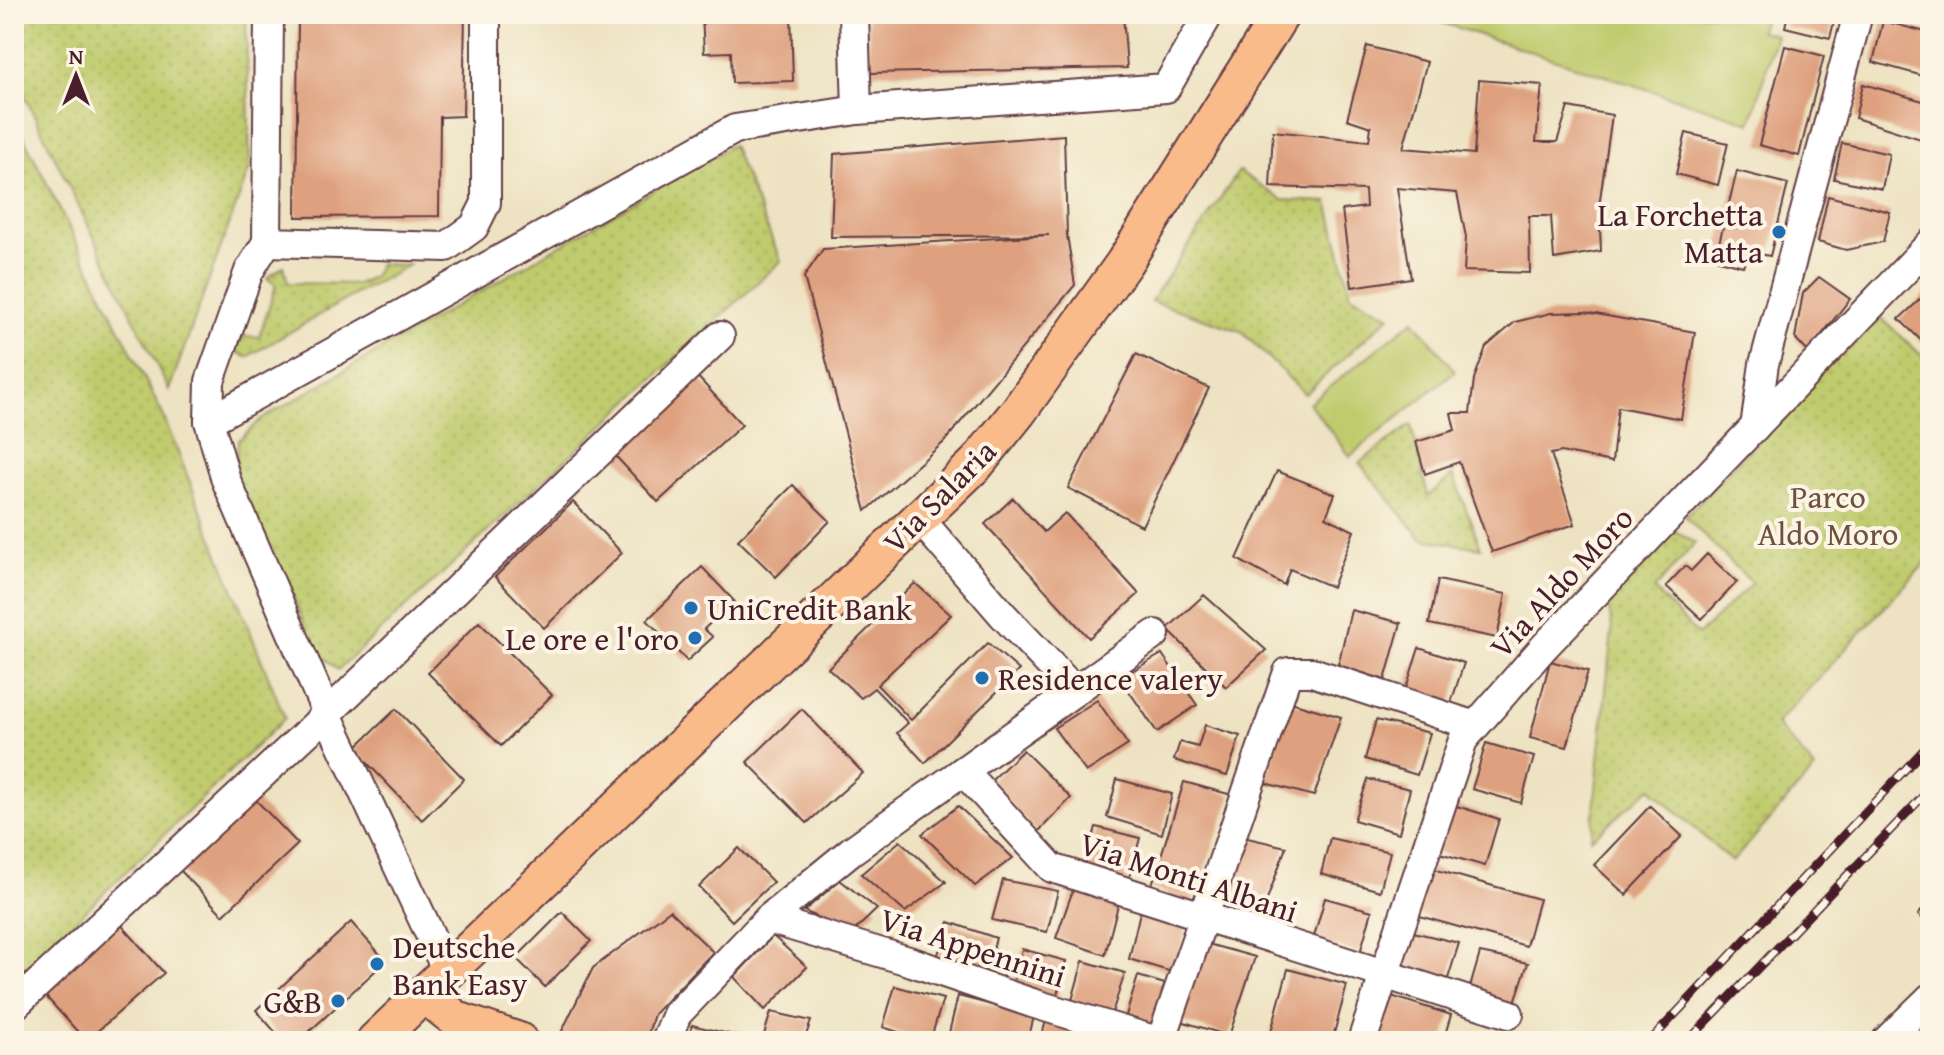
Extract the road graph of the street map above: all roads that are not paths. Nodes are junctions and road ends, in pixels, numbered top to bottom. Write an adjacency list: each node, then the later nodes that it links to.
1 (269, 14): 8 (street)
2 (486, 14): 8 (street)
3 (854, 14): 7 (street)
4 (1209, 14): 7 (street)
5 (1281, 14): 13 (main road, Via Salaria)
6 (1858, 14): 12 (street)
7 (857, 110): 11 (street)
8 (267, 242): 11 (street)
9 (1930, 244): 12 (street, Via Aldo Moro)
10 (720, 336): 16 (street)
11 (209, 421): 16 (street)
12 (1755, 427): 17 (street, Via Aldo Moro)
13 (918, 519): 15 (street); 22 (main road, Via Salaria)
14 (1155, 634): 15 (street)
15 (1075, 691): 18 (street)
16 (327, 714): 22 (street); 24 (street)
17 (1475, 726): 19 (street); 21 (street, Via Aldo Moro)
18 (963, 771): 19 (street, Via Monti Albani); 20 (street)
19 (1204, 918): 21 (street, Via Monti Albani); 29 (street)
20 (768, 919): 28 (street); 29 (street, Via Appennini)
21 (1384, 975): 25 (street, Via Monti Albani); 30 (street, Via Aldo Moro)
22 (436, 982): 26 (main road, Via Salaria); 27 (main road)
23 (1930, 998): 31 (street)
24 (14, 1006)
25 (1509, 1014)
26 (375, 1041)
27 (519, 1041)
28 (666, 1041)
29 (1159, 1041)
30 (1362, 1041)
31 (1886, 1041)

